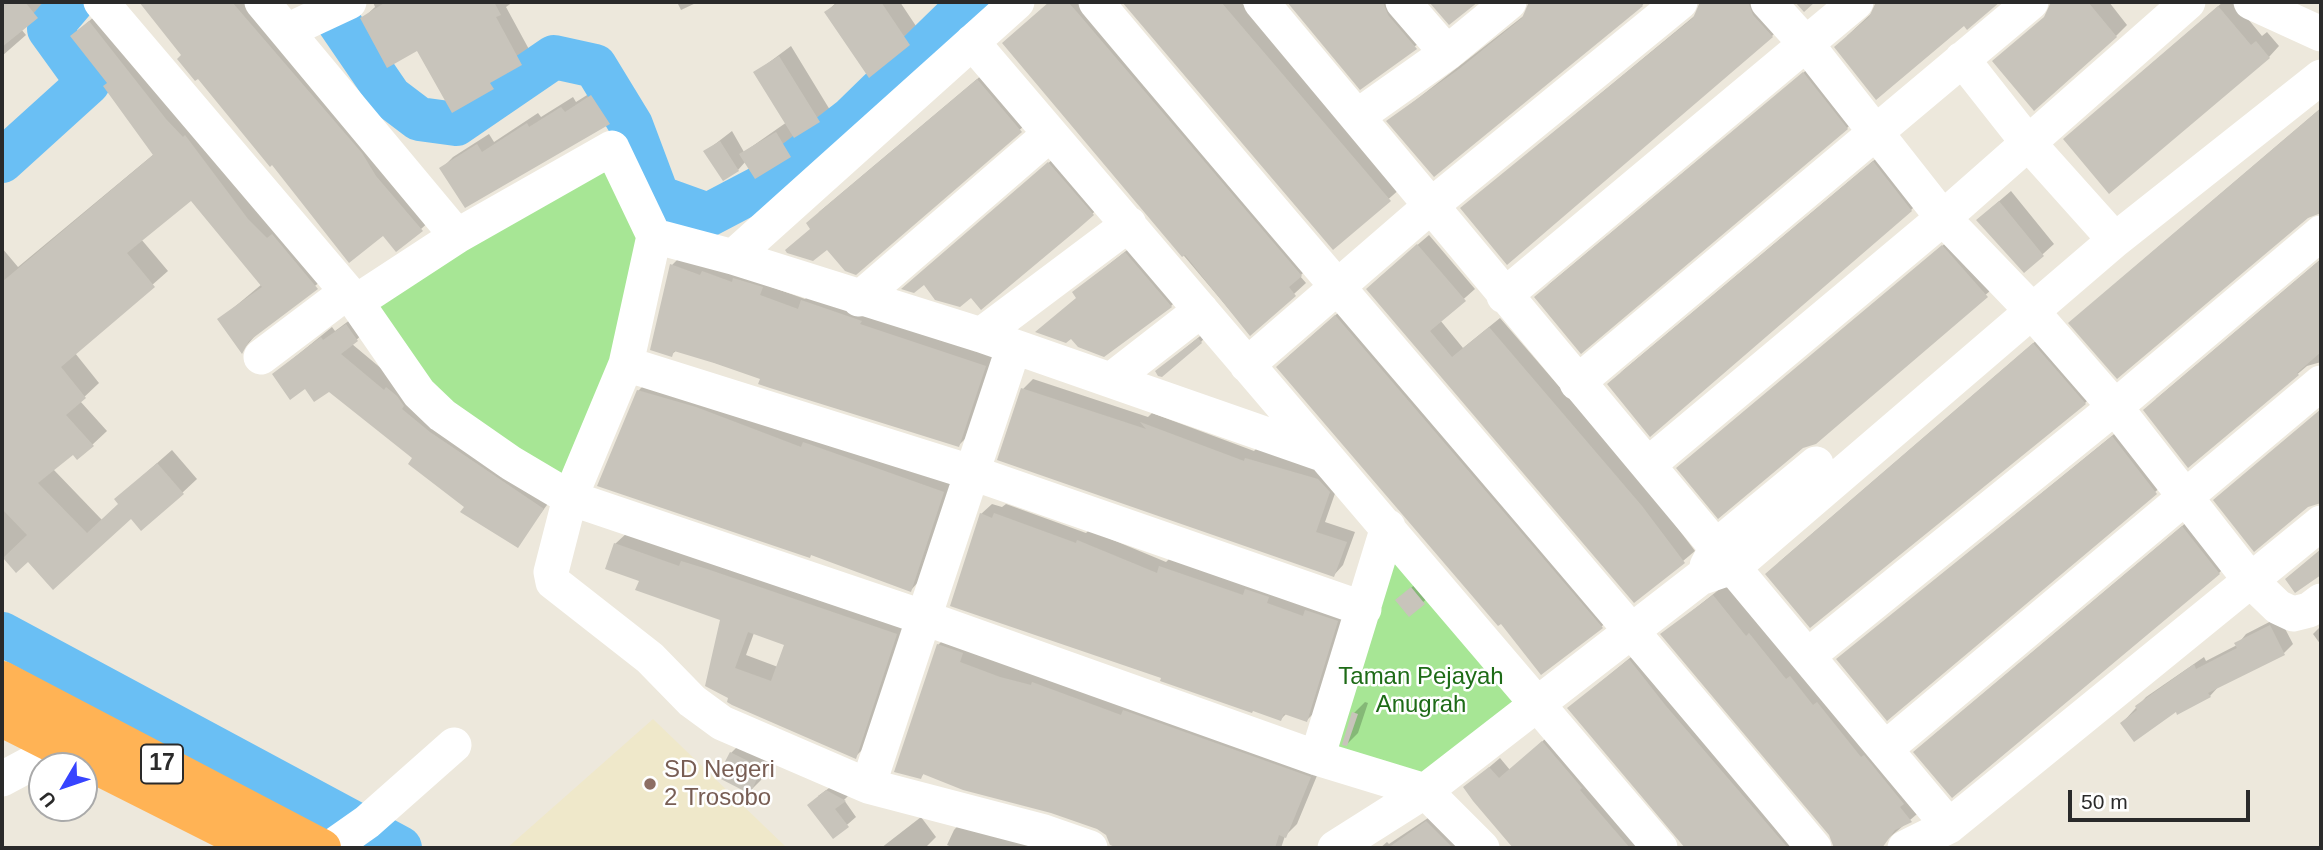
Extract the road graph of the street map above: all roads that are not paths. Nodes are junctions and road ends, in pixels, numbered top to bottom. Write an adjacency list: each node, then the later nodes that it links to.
1 (102, 2): 38 (street)
2 (262, 2): 15 (street)
3 (349, 2): 15 (street)
4 (1017, 2): 17 (street)
5 (1096, 2): 36 (street)
6 (1261, 2): 23 (street)
7 (1404, 2): 20 (street)
8 (1509, 2): 20 (street)
9 (1680, 2): 28 (street)
10 (1768, 2): 18 (street)
11 (1856, 2): 18 (street)
12 (2031, 2): 21 (street)
13 (2188, 2): 27 (street)
14 (2250, 2): 16 (street)
15 (294, 28): 33 (street)
16 (2321, 34)
17 (972, 42): 25 (street); 35 (street)
18 (1807, 45): 24 (street); 37 (street)
19 (2321, 50): 26 (street)
20 (1447, 53): 23 (street)
21 (1962, 60): 24 (street); 27 (street)
22 (2321, 77): 26 (street)
23 (1358, 116): 28 (street)
24 (1874, 132): 29 (street); 48 (street)
25 (1050, 134): 31 (street); 39 (street)
26 (2221, 140): 30 (street)
27 (2029, 145): 29 (street); 30 (street)
28 (1433, 204): 36 (street); 37 (street)
29 (1943, 218): 40 (street); 52 (street)
30 (2122, 222): 40 (street)
31 (1129, 223): 41 (street); 42 (street)
32 (2321, 233): 50 (street)
33 (457, 236): 34 (street); 38 (street)
34 (654, 236): 35 (street); 45 (street)
35 (733, 257): 39 (street)
36 (1335, 287): 46 (street); 63 (street)
37 (1504, 296): 48 (street)
38 (352, 297): 44 (street); 54 (street)
39 (859, 299): 42 (street)
40 (2026, 306): 50 (street); 58 (street)
41 (1201, 310): 46 (street); 47 (street)
42 (981, 335): 43 (street)
43 (1013, 349): 47 (street); 53 (street)
44 (261, 357)
45 (626, 364): 53 (street); 54 (street)
46 (1247, 365): 51 (street)
47 (1111, 380): 51 (street)
48 (1577, 383): 52 (street)
49 (2321, 383): 55 (street)
50 (2115, 407): 55 (street); 64 (street)
51 (1325, 455): 57 (street)
52 (1649, 464): 58 (street)
53 (970, 472): 61 (street); 62 (street)
54 (570, 498): 62 (street); 73 (street)
55 (2185, 498): 59 (street); 70 (street)
56 (2321, 523): 59 (street)
57 (1388, 527): 61 (street); 66 (street)
58 (1727, 555): 63 (street); 64 (street)
59 (2251, 581): 60 (street); 75 (street)
60 (2321, 601)
61 (1364, 609): 71 (street)
62 (922, 617): 71 (street); 73 (street)
63 (1631, 628): 66 (street); 83 (street)
64 (1810, 655): 70 (street)
65 (2, 680): 76 (highway, 17)
66 (1536, 702): 74 (street); 82 (street)
67 (2, 718): 69 (highway, 17)
68 (454, 745): 76 (street)
69 (58, 749): 72 (street); 78 (highway, 17)
70 (1885, 749): 75 (street)
71 (1317, 758): 74 (street)
72 (2, 779)
73 (868, 786): 77 (street)
74 (1425, 791): 80 (street); 81 (street)
75 (1950, 826): 84 (street)
76 (340, 840)
77 (1035, 840): 79 (street)
78 (260, 848)
79 (1090, 848)
80 (1335, 848)
81 (1482, 848)
82 (1660, 848)
83 (1814, 848)
84 (1905, 848)

